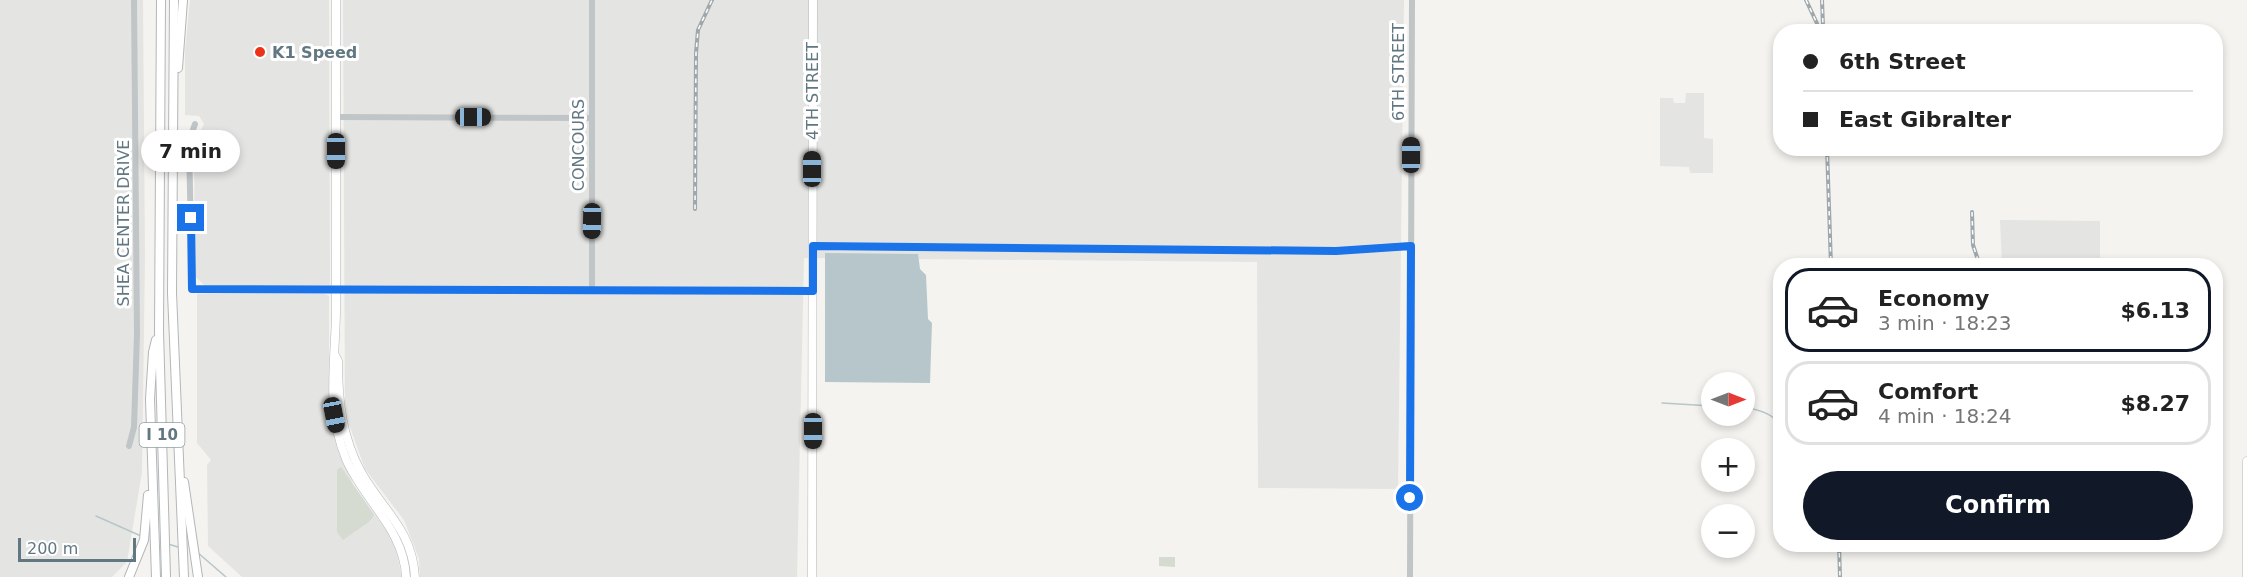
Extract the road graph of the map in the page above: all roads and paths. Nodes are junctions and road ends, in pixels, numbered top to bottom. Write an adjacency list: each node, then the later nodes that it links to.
1 (134, 0): 21 (street, SHEA CENTER DRIVE)
2 (161, 0): 18 (highway, I 10)
3 (174, 0): 9 (highway, I 10)
4 (183, 0): 9 (highway)
5 (336, 0): 10 (main road)
6 (592, 0): 11 (street, CONCOURS)
7 (813, 0): 13 (main road, 4TH STREET)
8 (1412, 0): 14 (street, 6TH STREET)
9 (172, 98): 20 (highway, I 10)
10 (336, 117): 11 (street); 15 (main road)
11 (592, 118): 16 (street, CONCOURS)
12 (195, 124): 15 (street)
13 (813, 246): 14 (street); 17 (main road, 4TH STREET)
14 (1411, 246): 34 (street, 6TH STREET)
15 (336, 289): 16 (street); 19 (main road)
16 (592, 290): 17 (street)
17 (813, 291): 33 (main road, 4TH STREET)
18 (159, 331): 23 (highway); 27 (highway, I 10)
19 (335, 355): 31 (main road); 32 (main road)
20 (176, 416): 24 (highway, I 10); 30 (highway)
21 (129, 446)
22 (2247, 461): 35 (main road)
23 (149, 538): 25 (highway); 26 (highway)
24 (182, 547): 28 (highway, I 10); 29 (highway)
25 (129, 577)
26 (156, 577)
27 (166, 577)
28 (184, 577)
29 (188, 577)
30 (198, 577)
31 (406, 577)
32 (415, 577)
33 (812, 577)
34 (1410, 577)
35 (2247, 577)

